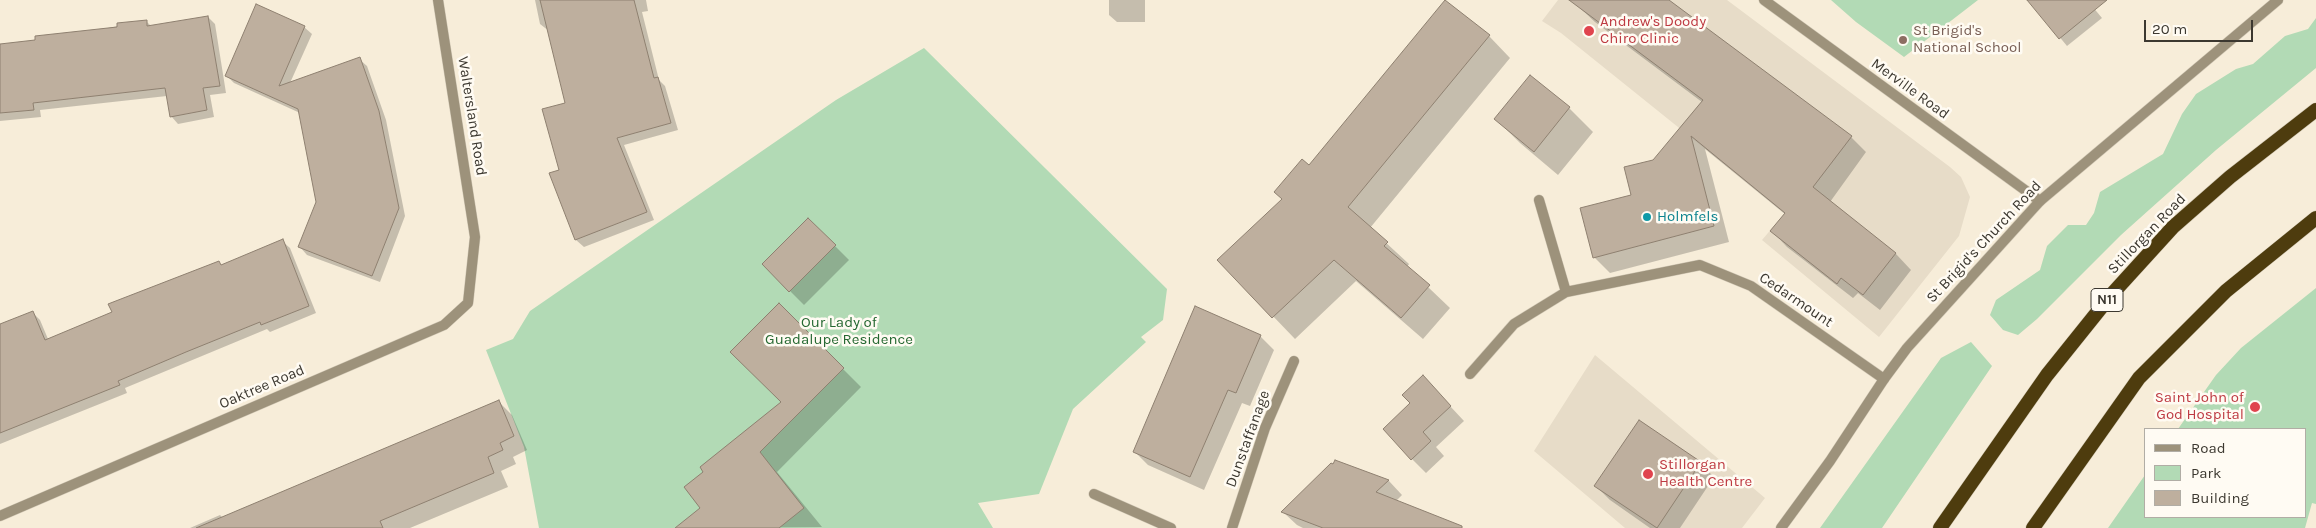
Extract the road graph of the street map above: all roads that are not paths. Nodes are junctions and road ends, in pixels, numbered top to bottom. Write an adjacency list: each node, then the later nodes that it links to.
1 (438, 0): 8 (street, Waltersland Road)
2 (1764, 0): 6 (street, Merville Road)
3 (2278, 0): 6 (street, St Brigid's Church Road)
4 (2316, 110): 18 (highway, Stillorgan Road / N11)
5 (1539, 200): 9 (street)
6 (2040, 201): 12 (street, St Brigid's Church Road)
7 (2316, 218): 19 (highway)
8 (476, 237): 14 (street, Oaktree Road)
9 (1566, 292): 11 (street, Cedarmount); 12 (street, Cedarmount)
10 (1294, 361): 16 (street, Dunstaffanage)
11 (1470, 374)
12 (1884, 379): 17 (street, St Brigid's Church Road)
13 (1094, 494): 15 (street)
14 (0, 516)
15 (1171, 528)
16 (1232, 528)
17 (1781, 528)
18 (1940, 528)
19 (2033, 528)

